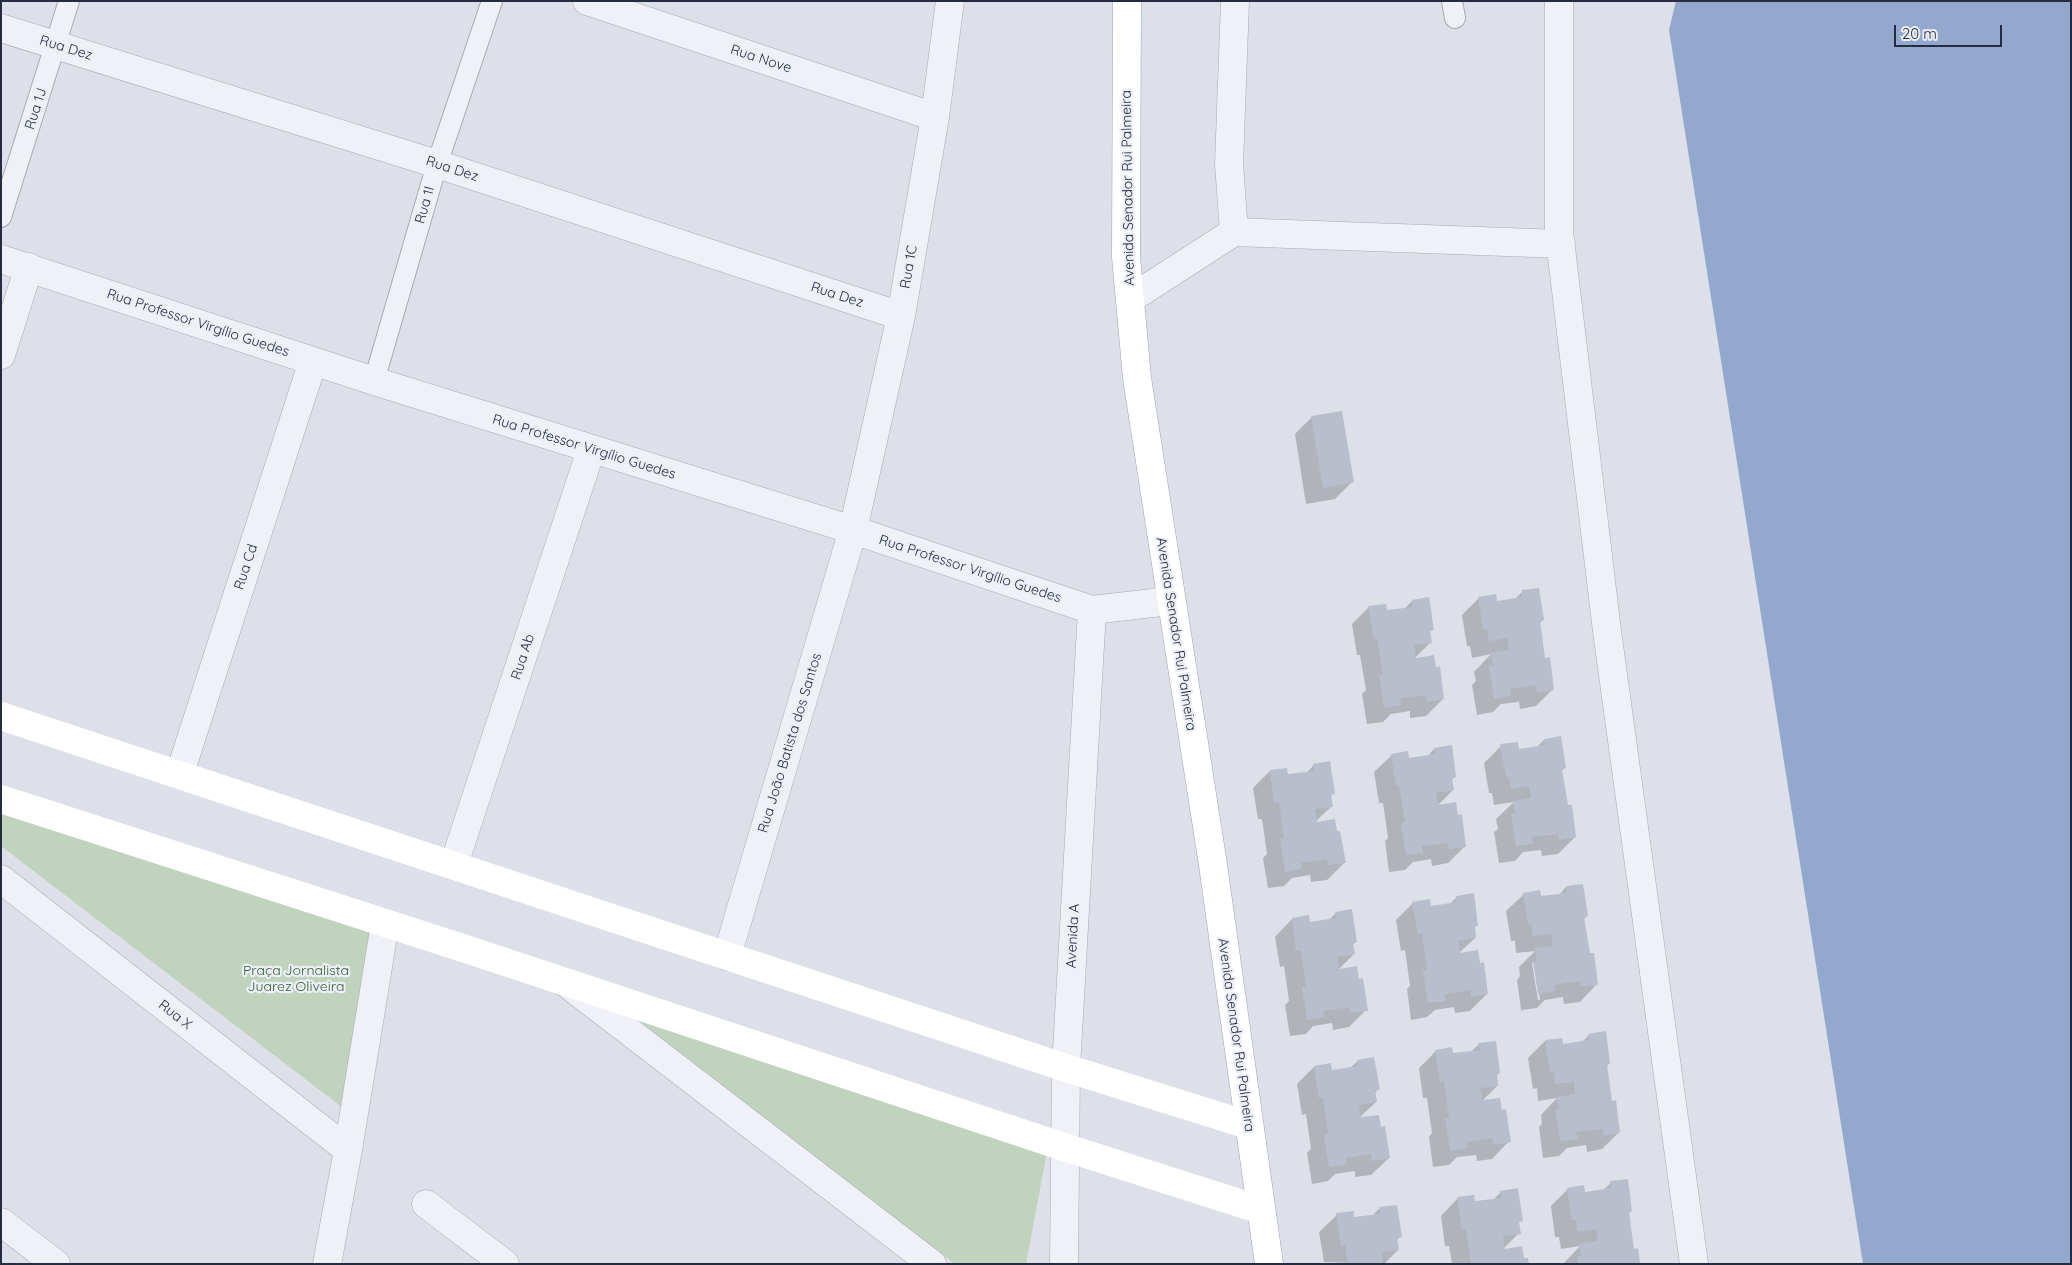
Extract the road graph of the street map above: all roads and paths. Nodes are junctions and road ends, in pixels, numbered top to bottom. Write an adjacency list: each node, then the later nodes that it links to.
1 (69, 1): 9 (lane, Rua 1J)
2 (492, 1): 11 (lane, Rua 1I)
3 (587, 1): 10 (street, Rua Nove)
4 (950, 1): 10 (street, Rua 1C)
5 (1127, 1): 17 (street, Avenida Senador Rui Palmeira)
6 (1235, 1): 13 (street)
7 (1559, 1): 14 (street)
8 (1, 28): 9 (street, Rua Dez)
9 (56, 46): 11 (street, Rua Dez); 12 (lane, Rua 1J)
10 (935, 117): 18 (street, Rua 1C)
11 (437, 164): 18 (street, Rua Dez); 21 (lane, Rua 1I)
12 (1, 217)
13 (1234, 232): 14 (street); 17 (street)
14 (1561, 244): 47 (street)
15 (1, 259): 16 (street, Rua Professor Virgílio Guedes)
16 (28, 267): 19 (street); 20 (street, Rua Professor Virgílio Guedes)
17 (1130, 299): 24 (street, Avenida Senador Rui Palmeira)
18 (901, 316): 23 (street, Rua 1C)
19 (1, 355)
20 (312, 361): 21 (street, Rua Professor Virgílio Guedes); 27 (street, Rua Cd)
21 (374, 381): 22 (street, Rua Professor Virgílio Guedes)
22 (591, 450): 23 (street, Rua Professor Virgílio Guedes); 29 (street, Rua Ab)
23 (853, 530): 25 (street, Rua Professor Virgílio Guedes); 32 (street, Rua João Batista dos Santos)
24 (1170, 601): 25 (street, Rua Professor Virgílio Guedes); 35 (street, Avenida Senador Rui Palmeira)
25 (1092, 610): 34 (street, Avenida A)
26 (1, 716): 27 (street)
27 (180, 773): 29 (street)
28 (1, 799): 31 (street)
29 (454, 864): 32 (street)
30 (1, 879): 37 (street, Rua X)
31 (385, 924): 33 (street); 37 (street)
32 (727, 956): 34 (street)
33 (563, 981): 36 (street); 44 (street)
34 (1066, 1068): 35 (street); 36 (street, Avenida A)
35 (1248, 1125): 39 (street, Avenida Senador Rui Palmeira)
36 (1064, 1147): 39 (street); 45 (street, Avenida A)
37 (348, 1150): 42 (street)
38 (426, 1204): 43 (street)
39 (1261, 1210): 46 (street, Avenida Senador Rui Palmeira)
40 (1, 1222): 41 (street)
41 (56, 1264)
42 (327, 1264)
43 (505, 1264)
44 (932, 1264)
45 (1064, 1264)
46 (1269, 1264)
47 (1694, 1264)

